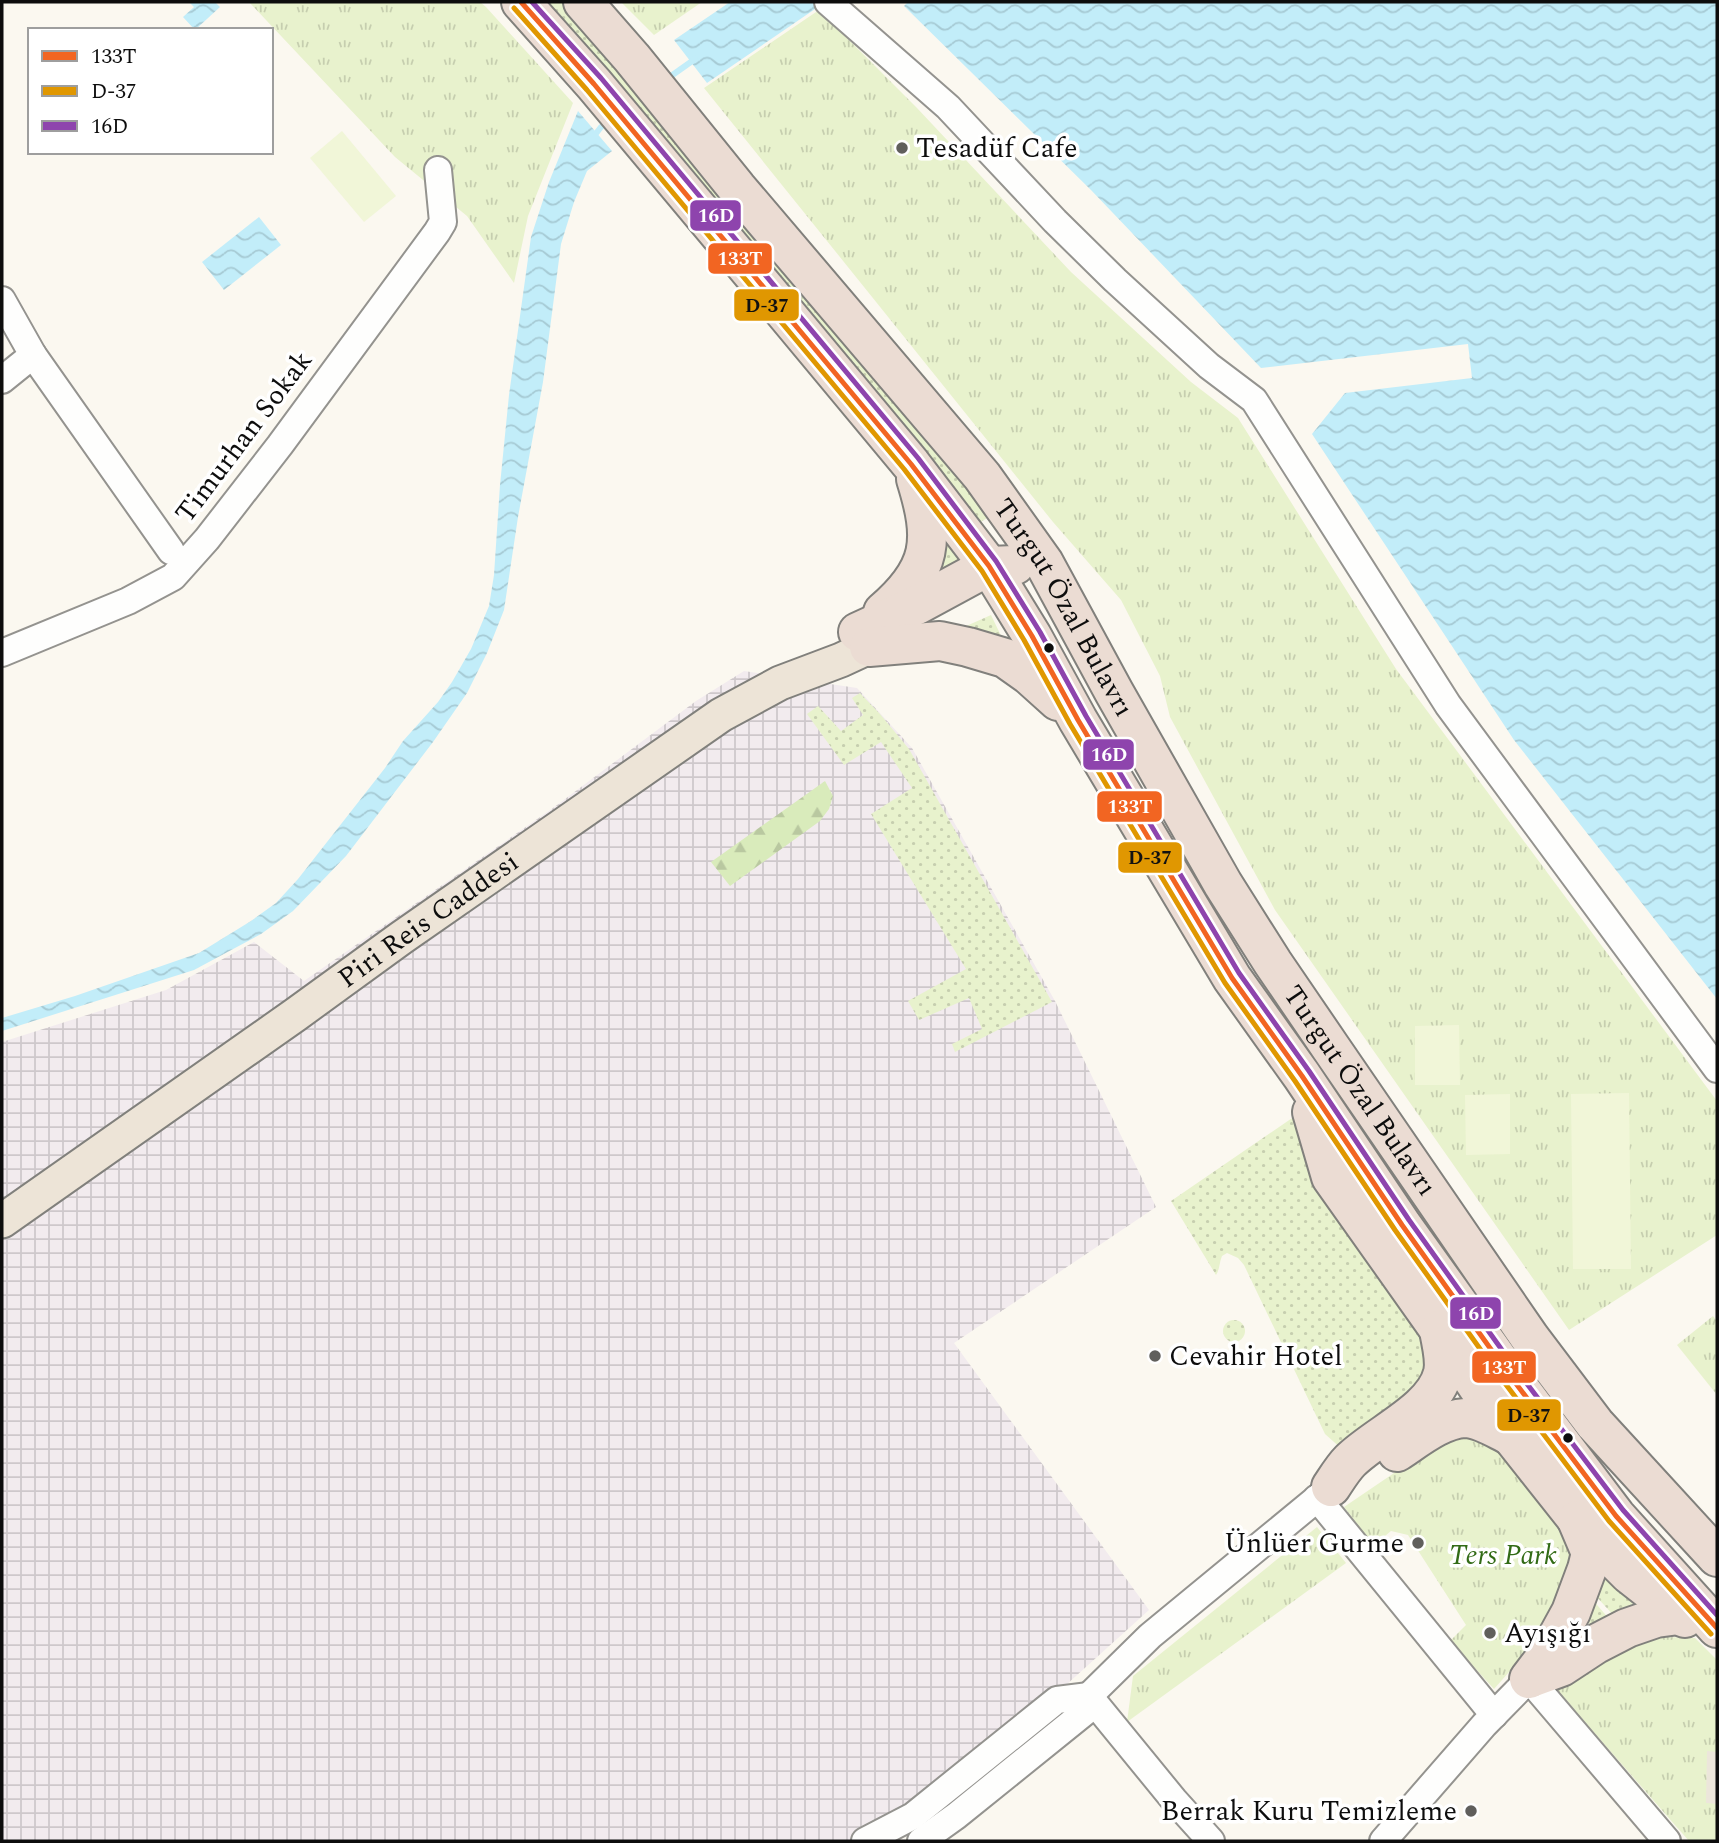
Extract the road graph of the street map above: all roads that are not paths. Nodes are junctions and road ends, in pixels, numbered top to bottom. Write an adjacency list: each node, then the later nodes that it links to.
1 (521, 2): 9 (highway)
2 (583, 2): 11 (highway, Turgut Özal Bulavrı)
3 (828, 2): 4 (street)
4 (850, 16): 16 (street)
5 (438, 170): 14 (street, Timurhan Sokak)
6 (2, 300): 7 (street)
7 (33, 355): 8 (street); 10 (street)
8 (2, 380)
9 (911, 464): 12 (highway); 13 (highway)
10 (171, 551)
11 (1044, 563): 12 (highway); 24 (highway, Turgut Özal Bulavrı)
12 (997, 578): 13 (highway); 15 (highway)
13 (863, 639): 15 (highway); 18 (main road, Piri Reis Caddesi); 19 (main road, Piri Reis Caddesi)
14 (2, 653)
15 (1079, 720): 17 (highway)
16 (1717, 1069)
17 (1302, 1076): 20 (highway); 26 (highway)
18 (2, 1206)
19 (2, 1221)
20 (1438, 1328): 21 (highway); 22 (highway)
21 (1511, 1436): 22 (highway); 23 (highway)
22 (1324, 1492): 29 (street); 30 (street)
23 (1576, 1518): 25 (highway); 28 (highway)
24 (1717, 1557)
25 (1679, 1615): 27 (highway); 28 (highway)
26 (1717, 1628)
27 (1717, 1636)
28 (1529, 1679): 30 (street); 31 (street)
29 (1089, 1696): 33 (street); 34 (street); 35 (street)
30 (1494, 1715): 32 (street)
31 (1653, 1835)
32 (1393, 1838)
33 (865, 1841)
34 (921, 1841)
35 (1211, 1841)

